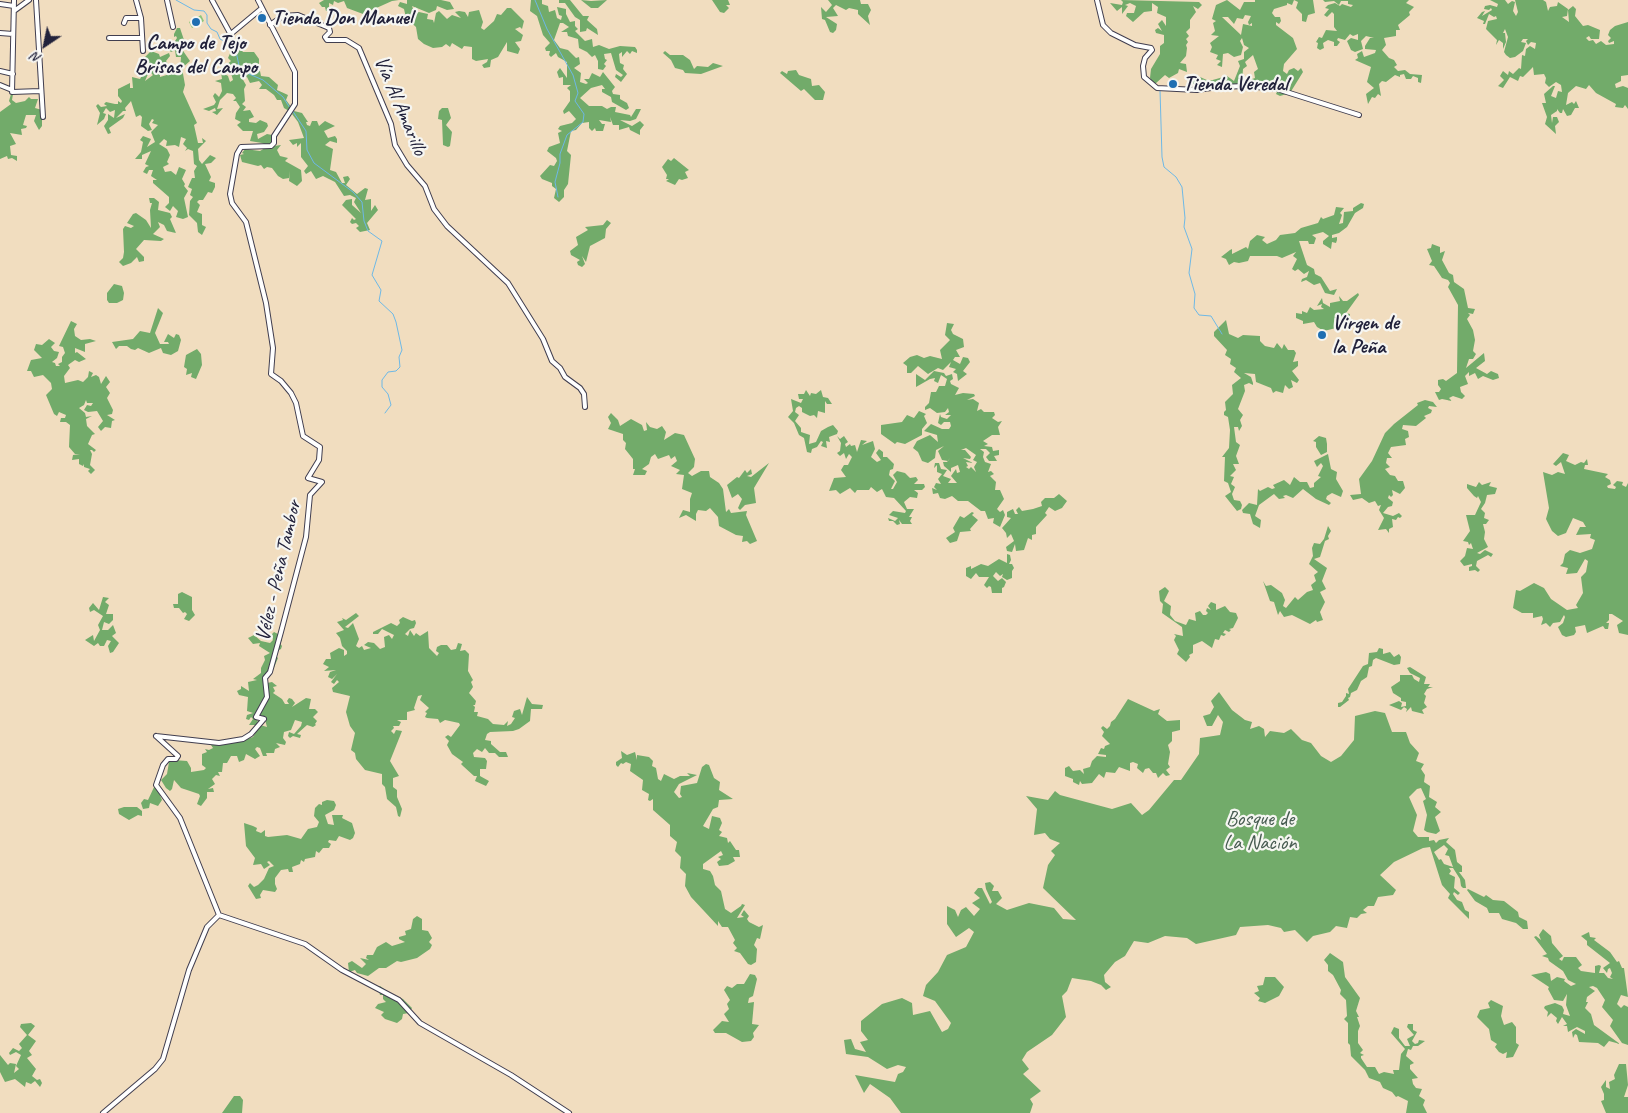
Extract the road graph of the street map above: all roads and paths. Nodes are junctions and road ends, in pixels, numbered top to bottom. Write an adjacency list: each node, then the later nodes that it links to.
1 (14, 0): 10 (street)
2 (29, 0): 10 (street)
3 (36, 0): 27 (street)
4 (136, 0): 12 (street)
5 (167, 0): 15 (street)
6 (212, 0): 17 (street)
7 (258, 0): 11 (street)
8 (1097, 0): 28 (street)
9 (0, 4): 10 (street)
10 (14, 8): 18 (street)
11 (262, 8): 14 (street); 17 (street)
12 (141, 18): 13 (street); 20 (street)
13 (124, 23)
14 (270, 26): 30 (street, Vía Al Amarillo); 31 (street, Vélez - Peña Tambor)
15 (173, 27)
16 (0, 33): 18 (street)
17 (230, 33): 21 (street)
18 (13, 34): 24 (street)
19 (109, 38): 20 (street)
20 (142, 38): 22 (street)
21 (226, 38)
22 (143, 51)
23 (0, 71): 24 (street)
24 (13, 74): 26 (street)
25 (0, 85): 26 (street)
26 (12, 91): 27 (street)
27 (40, 91): 29 (street)
28 (1359, 115)
29 (42, 117)
30 (585, 406)
31 (219, 915): 32 (street); 33 (street)
32 (103, 1113)
33 (569, 1113)

